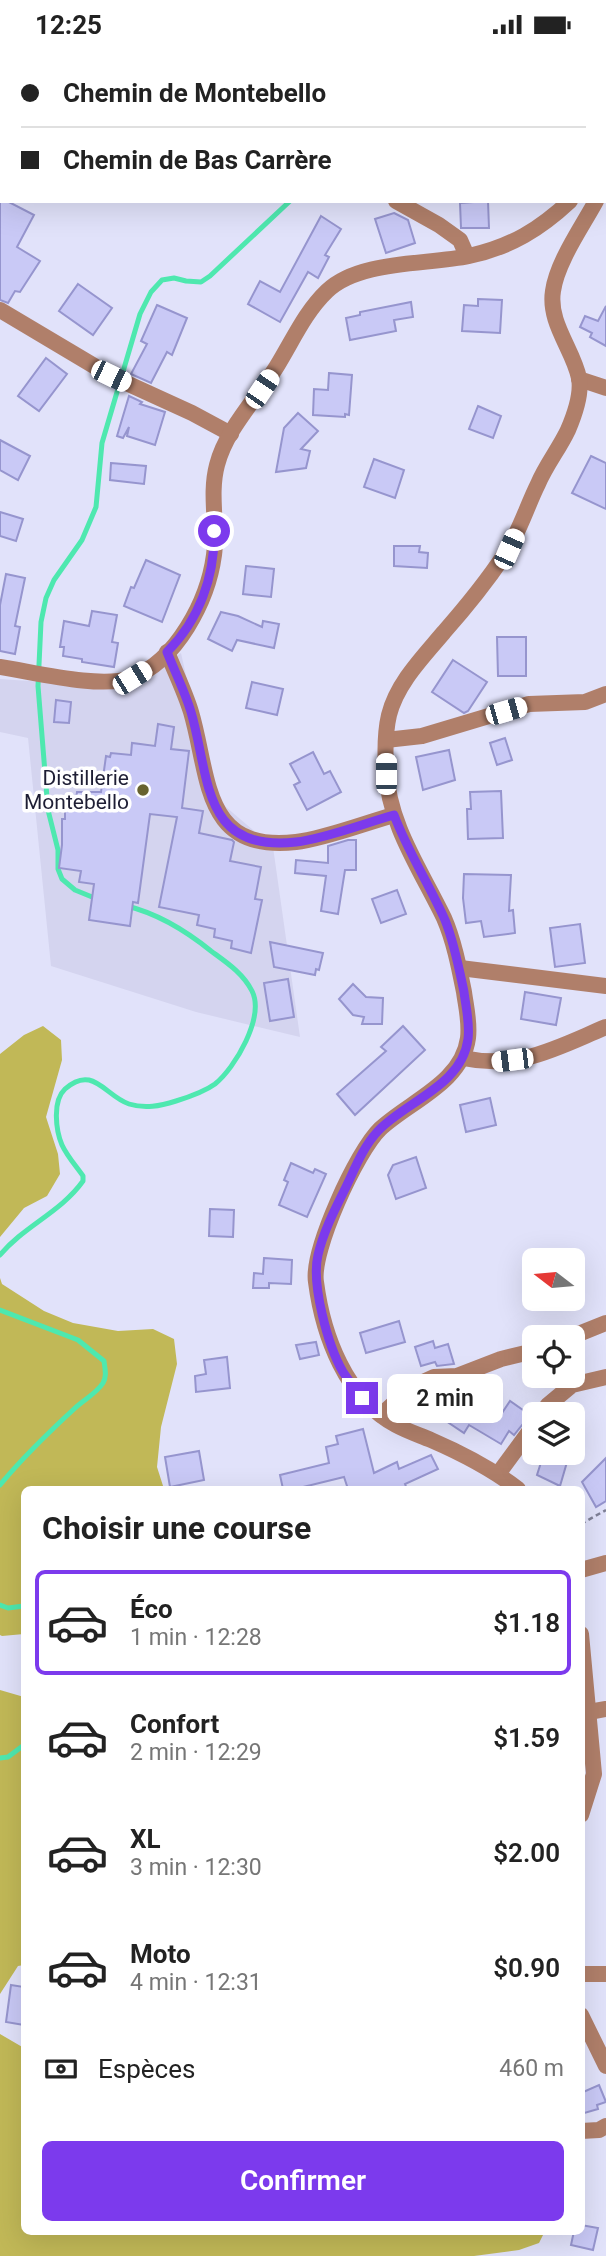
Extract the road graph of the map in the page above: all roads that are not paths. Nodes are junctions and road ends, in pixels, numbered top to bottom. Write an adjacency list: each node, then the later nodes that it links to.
1 (400, 203): 4 (street)
2 (568, 203): 4 (street)
3 (596, 203): 6 (street)
4 (467, 256): 8 (street)
5 (0, 310): 8 (street)
6 (579, 379): 7 (street); 12 (street)
7 (606, 388)
8 (231, 434): 9 (street)
9 (167, 652): 10 (street); 13 (street)
10 (0, 667)
11 (606, 694): 12 (street)
12 (386, 740): 13 (street)
13 (394, 815): 14 (street)
14 (460, 968): 15 (street); 17 (street)
15 (606, 986)
16 (606, 1027): 17 (street)
17 (463, 1058): 23 (street)
18 (606, 1323): 19 (street)
19 (585, 1331)
20 (522, 1355): 23 (street)
21 (606, 1377): 22 (street)
22 (585, 1379)
23 (381, 1415): 25 (street)
24 (522, 1441): 25 (street)
25 (498, 1474): 26 (street)
26 (513, 1486)
27 (606, 1563): 28 (street)
28 (585, 1569)
29 (585, 1672): 31 (street)
30 (606, 1709): 31 (street)
31 (589, 1712): 32 (street)
32 (600, 1774): 33 (street)
33 (585, 1806)
34 (585, 1974): 35 (street)
35 (606, 1974)
36 (585, 2023): 37 (street)
37 (606, 2066)
38 (606, 2126): 39 (street)
39 (585, 2131)

